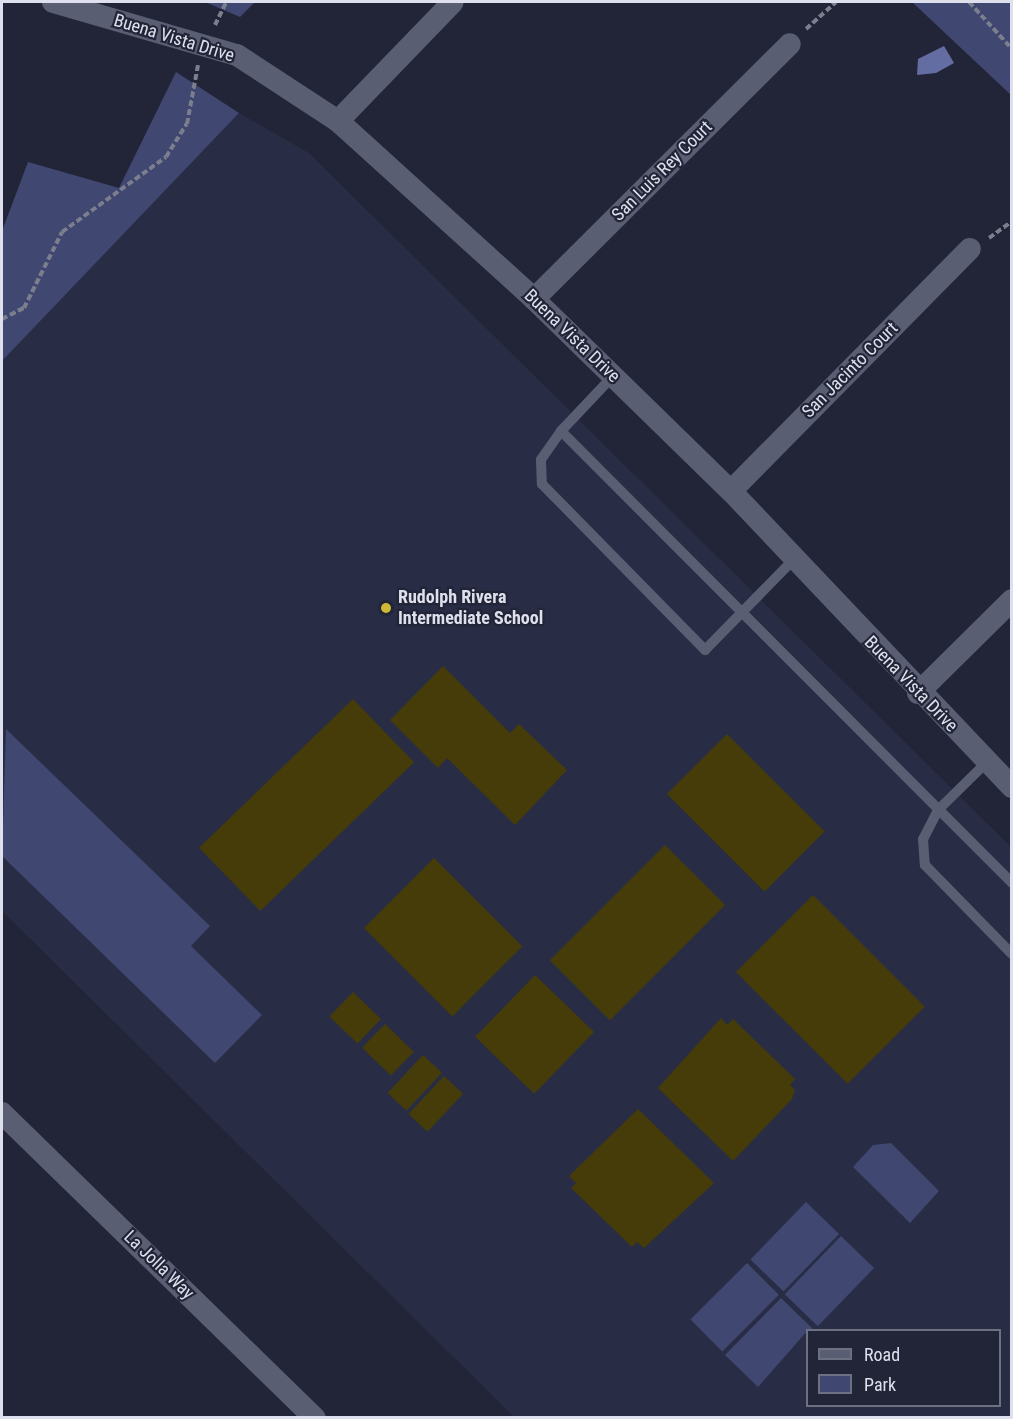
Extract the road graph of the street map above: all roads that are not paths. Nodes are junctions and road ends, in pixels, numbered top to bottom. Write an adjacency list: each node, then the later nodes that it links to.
1 (53, 2): 4 (street, Buena Vista Drive)
2 (453, 2): 4 (street)
3 (790, 44): 6 (street, San Luis Rey Court)
4 (338, 121): 6 (street, Buena Vista Drive)
5 (970, 249): 9 (street, San Jacinto Court)
6 (534, 299): 7 (street, Buena Vista Drive)
7 (613, 376): 8 (lane); 9 (street, Buena Vista Drive)
8 (561, 431): 12 (lane); 12 (lane)
9 (731, 491): 10 (street, Buena Vista Drive)
10 (794, 560): 12 (lane); 13 (street, Buena Vista Drive)
11 (1011, 600): 13 (street)
12 (742, 611): 16 (lane)
13 (918, 693): 14 (street, Buena Vista Drive)
14 (987, 762): 15 (street, Buena Vista Drive); 16 (lane)
15 (1011, 788)
16 (938, 810): 17 (lane); 18 (lane)
17 (1011, 883)
18 (1011, 954)
19 (2, 1113): 20 (street, La Jolla Way)
20 (315, 1418)

